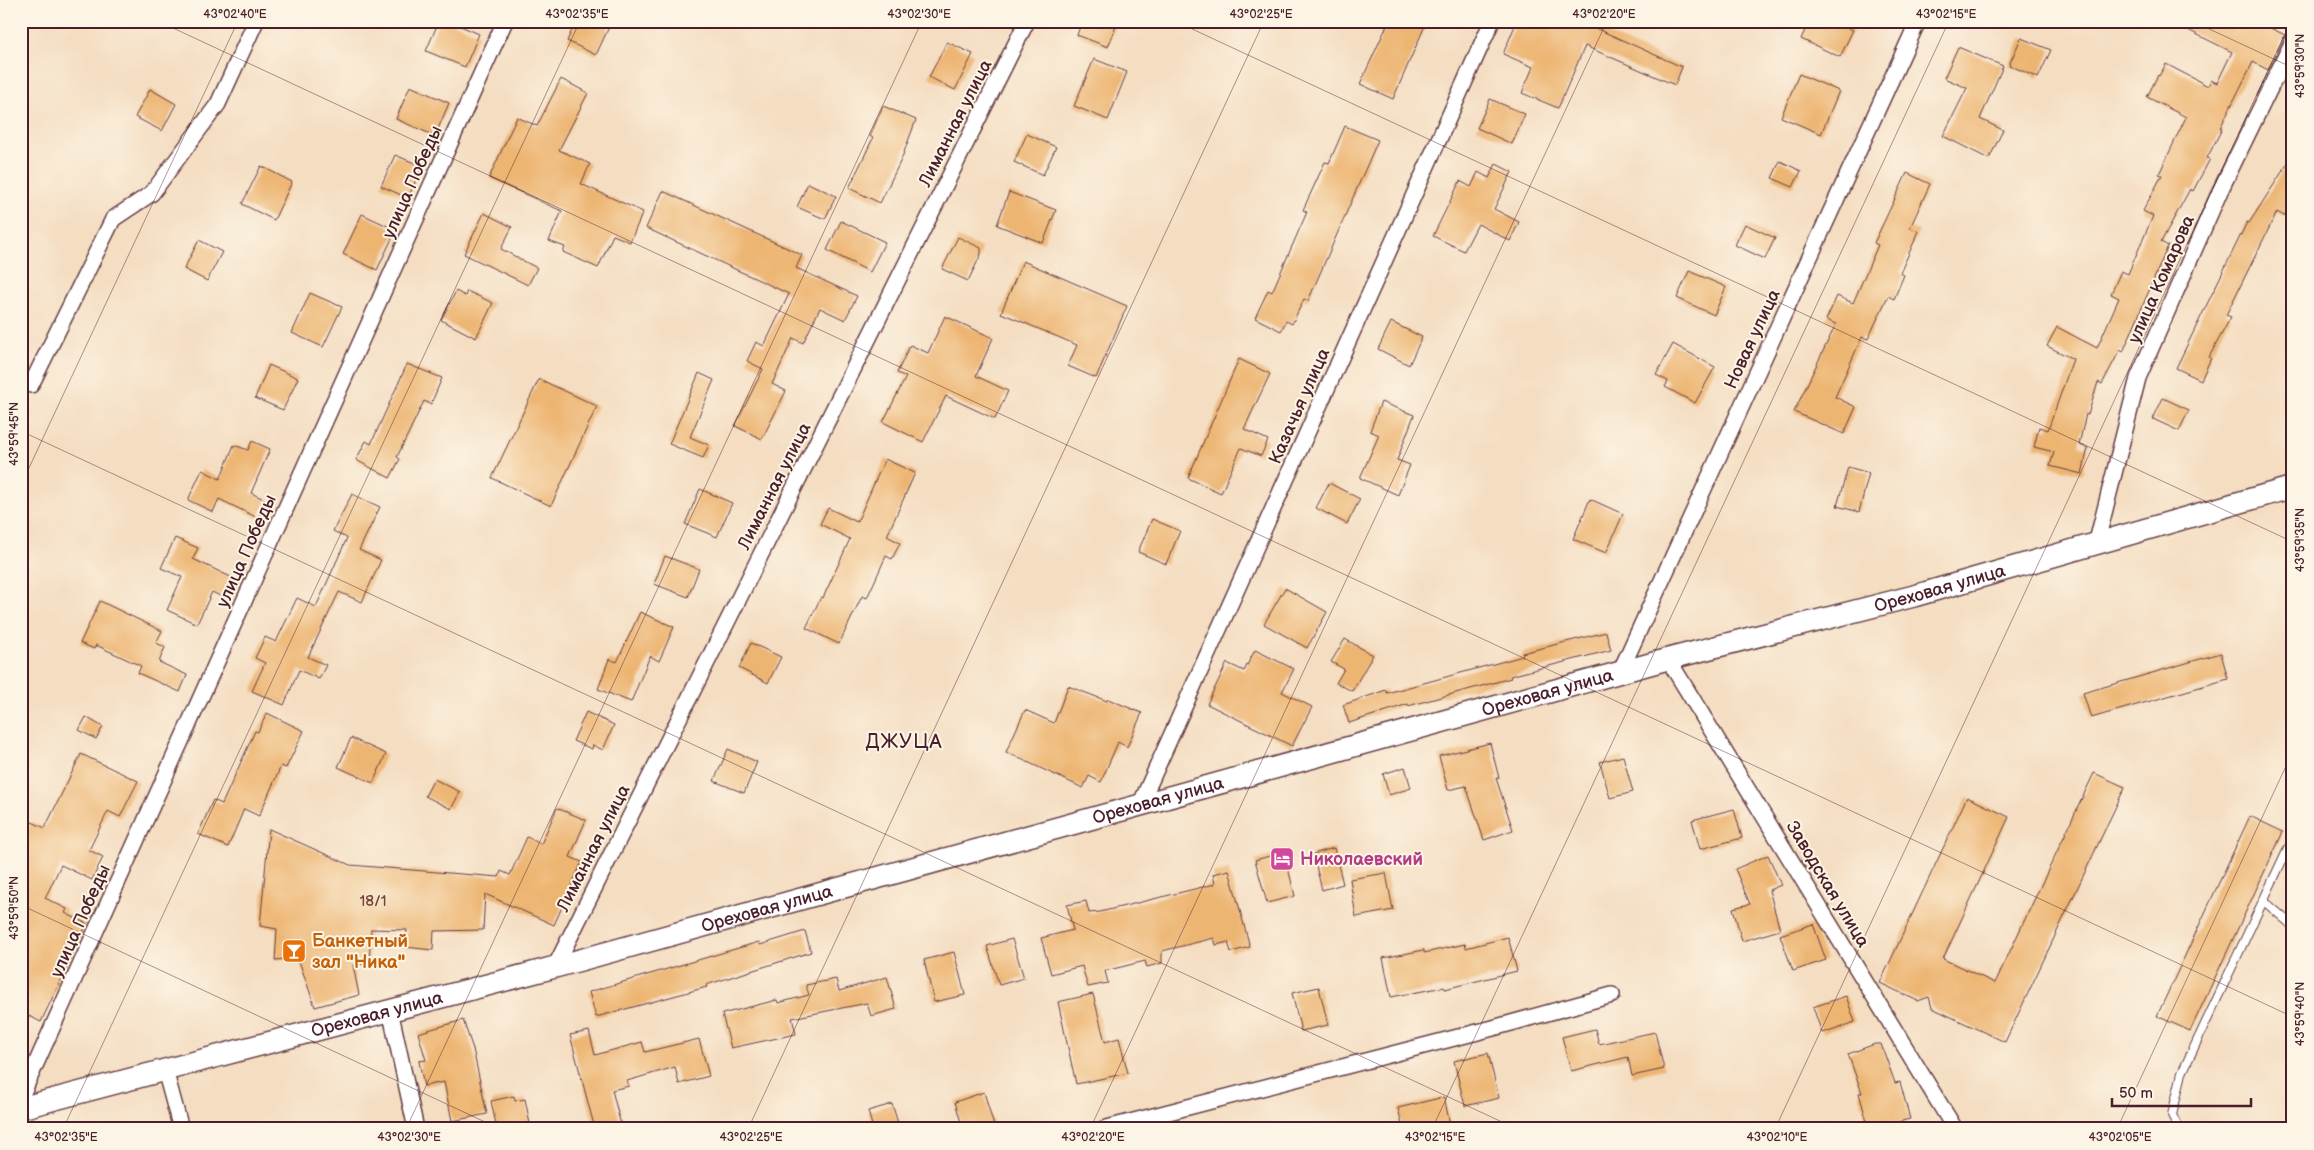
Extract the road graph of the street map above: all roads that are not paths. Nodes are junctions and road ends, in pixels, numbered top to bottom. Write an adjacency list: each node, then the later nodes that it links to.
1 (256, 21): 7 (street)
2 (505, 21): 20 (street, улица Победы)
3 (1027, 21): 16 (street, Лиманная улица)
4 (1492, 21): 12 (street, Казачья улица)
5 (1918, 21): 11 (street, Новая улица)
6 (2293, 41): 9 (street, улица Комарова)
7 (31, 385)
8 (2293, 487): 9 (main road, Ореховая улица)
9 (2096, 544): 10 (main road, Ореховая улица)
10 (1668, 659): 11 (main road, Ореховая улица); 26 (street, Заводская улица)
11 (1620, 672): 12 (main road, Ореховая улица)
12 (1140, 805): 16 (main road, Ореховая улица)
13 (2288, 848): 14 (lane)
14 (2264, 901): 15 (lane); 27 (lane)
15 (2293, 926)
16 (555, 967): 18 (main road, Ореховая улица)
17 (1612, 995): 25 (street)
18 (390, 1010): 19 (main road, Ореховая улица); 24 (street)
19 (165, 1070): 21 (main road, Ореховая улица); 23 (street)
20 (21, 1097)
21 (21, 1108)
22 (2293, 1123): 28 (lane)
23 (181, 1129)
24 (416, 1129)
25 (1103, 1129)
26 (1955, 1129)
27 (2179, 1129)
28 (2287, 1129)

